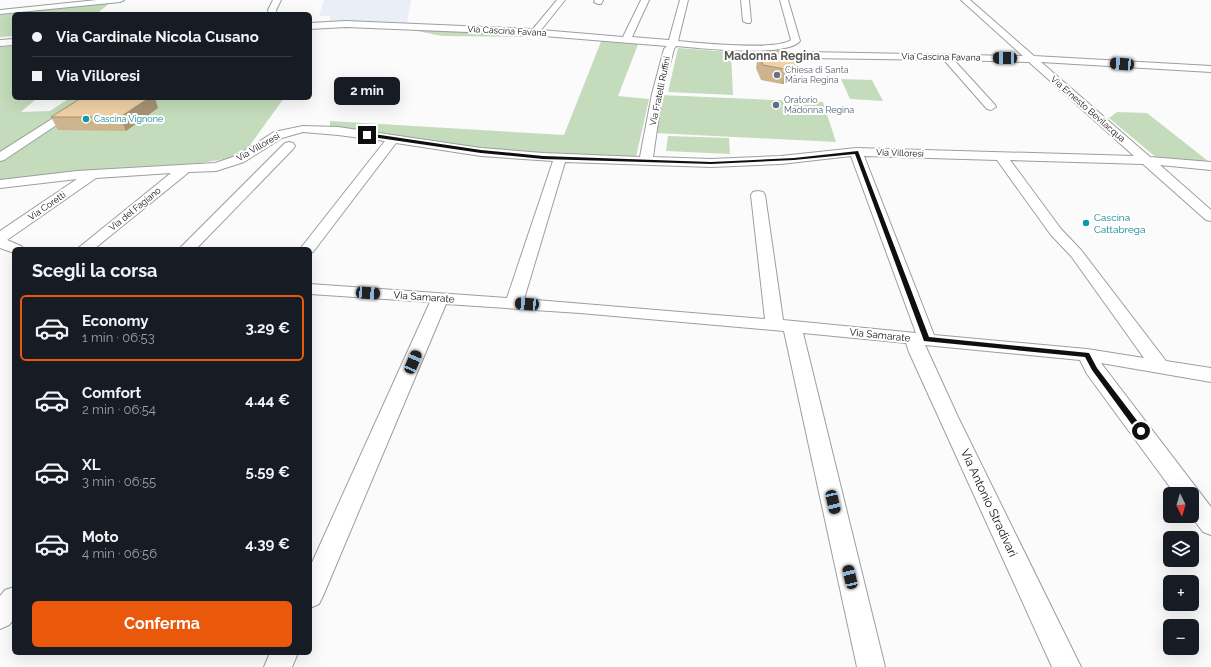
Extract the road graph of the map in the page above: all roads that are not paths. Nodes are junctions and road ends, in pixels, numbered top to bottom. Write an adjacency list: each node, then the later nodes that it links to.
1 (53, 0): 11 (street)
2 (111, 0): 3 (street); 11 (street)
3 (120, 0)
4 (277, 0): 13 (street)
5 (561, 0): 16 (street)
6 (645, 0): 17 (street)
7 (684, 0): 21 (street, Via Fratelli Ruffini)
8 (745, 0): 14 (street)
9 (784, 0): 21 (street, Via Cascina Favana)
10 (965, 0): 27 (street, Via Ernesto Bevilacqua)
11 (39, 8): 12 (street)
12 (0, 12)
13 (272, 12)
14 (747, 21)
15 (312, 26): 16 (street, Via Cascina Favana)
16 (535, 32): 17 (street, Via Cascina Favana)
17 (626, 40): 21 (street, Via Cascina Favana)
18 (12, 42): 19 (street)
19 (0, 43)
20 (819, 43): 25 (street)
21 (673, 44): 37 (street, Via Fratelli Ruffini)
22 (747, 49): 23 (street)
23 (793, 52)
24 (807, 55): 25 (street, Via Cascina Favana)
25 (826, 55): 26 (street, Via Cascina Favana)
26 (946, 57): 27 (street, Via Cascina Favana); 30 (street)
27 (1030, 59): 28 (street, Via Cascina Favana); 38 (street, Via Ernesto Bevilacqua)
28 (1211, 69)
29 (89, 100): 34 (street)
30 (991, 107)
31 (393, 139): 36 (street, Via Villoresi); 40 (street, Via Villoresi); 48 (street)
32 (289, 146): 47 (street)
33 (856, 152): 35 (street, Via Villoresi); 37 (street, Via Villoresi); 53 (street, Via Antonio Stradivari)
34 (0, 157)
35 (1000, 157): 38 (street, Via Villoresi); 55 (street)
36 (560, 158): 37 (street, Via Villoresi); 51 (street)
37 (646, 160)
38 (1146, 160): 39 (street, Via Villoresi); 44 (street, Via Ernesto Bevilacqua)
39 (1211, 166)
40 (185, 169): 41 (street, Via Villoresi); 46 (street, Via del Fagiano)
41 (94, 174): 42 (street, Via Villoresi); 45 (street, Via Coretti)
42 (0, 184)
43 (758, 195): 52 (street)
44 (1211, 218)
45 (4, 245)
46 (88, 247)
47 (189, 247)
48 (310, 247)
49 (312, 288): 50 (street, Via Samarate)
50 (440, 298): 51 (street, Via Samarate); 60 (street)
51 (514, 303): 52 (street, Via Samarate)
52 (784, 325): 53 (street, Via Samarate); 65 (street)
53 (920, 339): 54 (street, Via Samarate); 66 (street, Via Antonio Stradivari)
54 (1087, 355): 55 (street, Via Samarate); 57 (street)
55 (1159, 365): 56 (street, Via Samarate)
56 (1211, 374)
57 (1183, 487)
58 (1199, 509): 59 (street)
59 (1211, 525)
60 (312, 591)
61 (12, 601): 62 (street)
62 (0, 616)
63 (283, 655): 64 (street)
64 (278, 667)
65 (871, 667)
66 (1067, 667)

